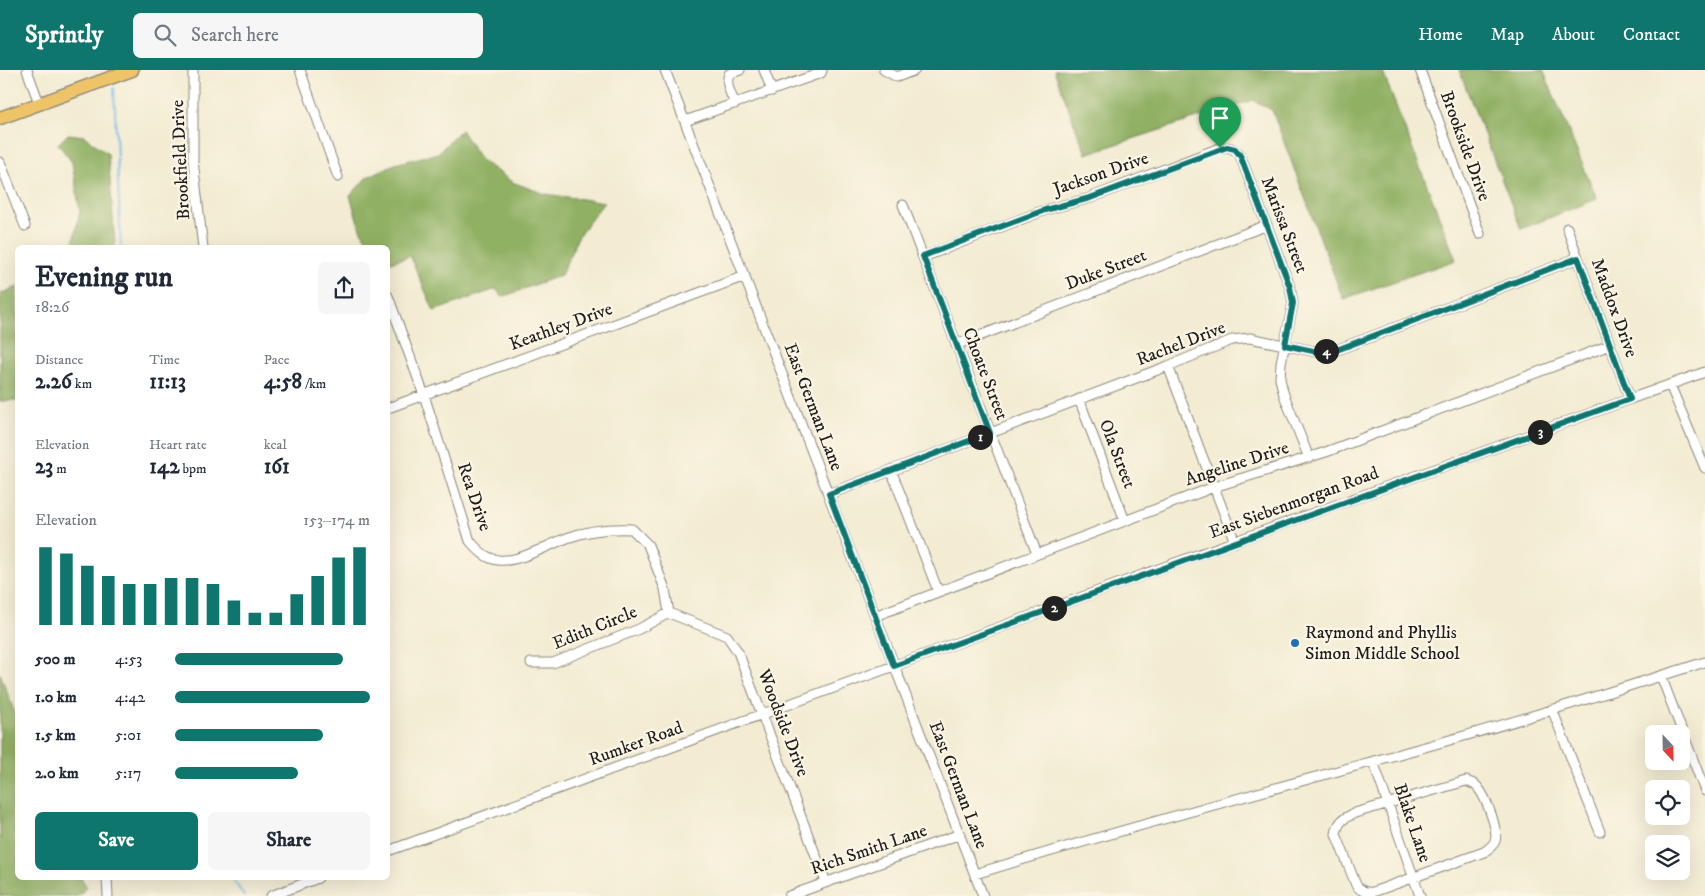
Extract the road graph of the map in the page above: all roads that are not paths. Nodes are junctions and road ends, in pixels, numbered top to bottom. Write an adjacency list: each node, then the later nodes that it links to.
1 (27, 70): 13 (street)
2 (132, 70): 13 (highway)
3 (193, 70): 25 (street, Brookfield Drive)
4 (300, 70): 19 (street)
5 (665, 70): 16 (street, East German Lane)
6 (740, 70): 14 (street)
7 (764, 70): 12 (street)
8 (884, 70): 9 (street)
9 (915, 70)
10 (1420, 70): 24 (street, Brookside Drive)
11 (821, 72): 12 (street)
12 (772, 91): 14 (street)
13 (39, 103): 15 (highway)
14 (735, 104): 16 (street)
15 (0, 118)
16 (684, 121): 28 (street, East German Lane)
17 (1235, 149): 21 (street, Marissa Street); 26 (street, Jackson Drive)
18 (0, 162): 22 (street)
19 (338, 177)
20 (903, 205): 26 (street, Choate Street)
21 (1267, 225): 30 (street, Duke Street); 31 (street, Marissa Street)
22 (25, 226)
23 (1567, 228): 27 (street, Maddox Drive)
24 (1480, 234)
25 (203, 245)
26 (923, 256): 30 (street, Choate Street)
27 (1578, 258): 31 (street, Rachel Drive); 32 (street, Maddox Drive)
28 (745, 276): 36 (street, Keathley Drive); 45 (street, East German Lane)
29 (390, 302): 36 (street, Rea Drive)
30 (956, 345): 40 (street, Choate Street)
31 (1285, 345): 33 (street, Rachel Drive); 41 (street, Marissa Street)
32 (1610, 345): 38 (street, Maddox Drive); 41 (street, Angeline Drive)
33 (1168, 366): 37 (street, Rachel Drive); 44 (street)
34 (1705, 372): 35 (street, East Siebenmorgan Road)
35 (1670, 385): 38 (street, East Siebenmorgan Road); 42 (street)
36 (424, 395): 39 (street, Keathley Drive); 50 (street, Rea Drive)
37 (1079, 399): 40 (street, Rachel Drive); 46 (street, Ola Street)
38 (1630, 399): 47 (street, East Siebenmorgan Road)
39 (390, 407)
40 (990, 433): 43 (street, Rachel Drive); 48 (street, Choate Street)
41 (1309, 458): 44 (street, Angeline Drive)
42 (1705, 468)
43 (891, 470): 45 (street, Rachel Drive); 49 (street)
44 (1214, 487): 46 (street, Angeline Drive); 47 (street)
45 (829, 494): 51 (street, East German Lane)
46 (1125, 521): 48 (street, Angeline Drive)
47 (1234, 542): 54 (street, East Siebenmorgan Road)
48 (1037, 554): 49 (street, Angeline Drive)
49 (938, 591): 51 (street, Angeline Drive)
50 (669, 613): 53 (street, Edith Circle); 57 (street, Woodside Drive)
51 (875, 616): 54 (street, East German Lane)
52 (1705, 662): 55 (street)
53 (531, 663)
54 (894, 666): 57 (street, Rumker Road); 62 (street, East German Lane)
55 (1661, 676): 56 (street); 59 (street)
56 (1552, 709): 58 (street); 61 (street)
57 (763, 715): 63 (street, Rumker Road); 68 (street, Woodside Drive)
58 (1373, 761): 60 (street, Blake Lane); 64 (street)
59 (1705, 790)
60 (1387, 803): 65 (street, Blake Lane); 65 (street); 65 (street)
61 (1600, 832)
62 (960, 834): 64 (street, East German Lane); 68 (street, Rich Smith Lane)
63 (390, 850)
64 (975, 874): 72 (street, East German Lane)
65 (1414, 878): 73 (street, Blake Lane)
66 (107, 880): 69 (street)
67 (313, 880): 70 (street)
68 (826, 882): 71 (street, Rich Smith Lane)
69 (108, 896)
70 (271, 896)
71 (789, 896)
72 (983, 896)
73 (1420, 896)

